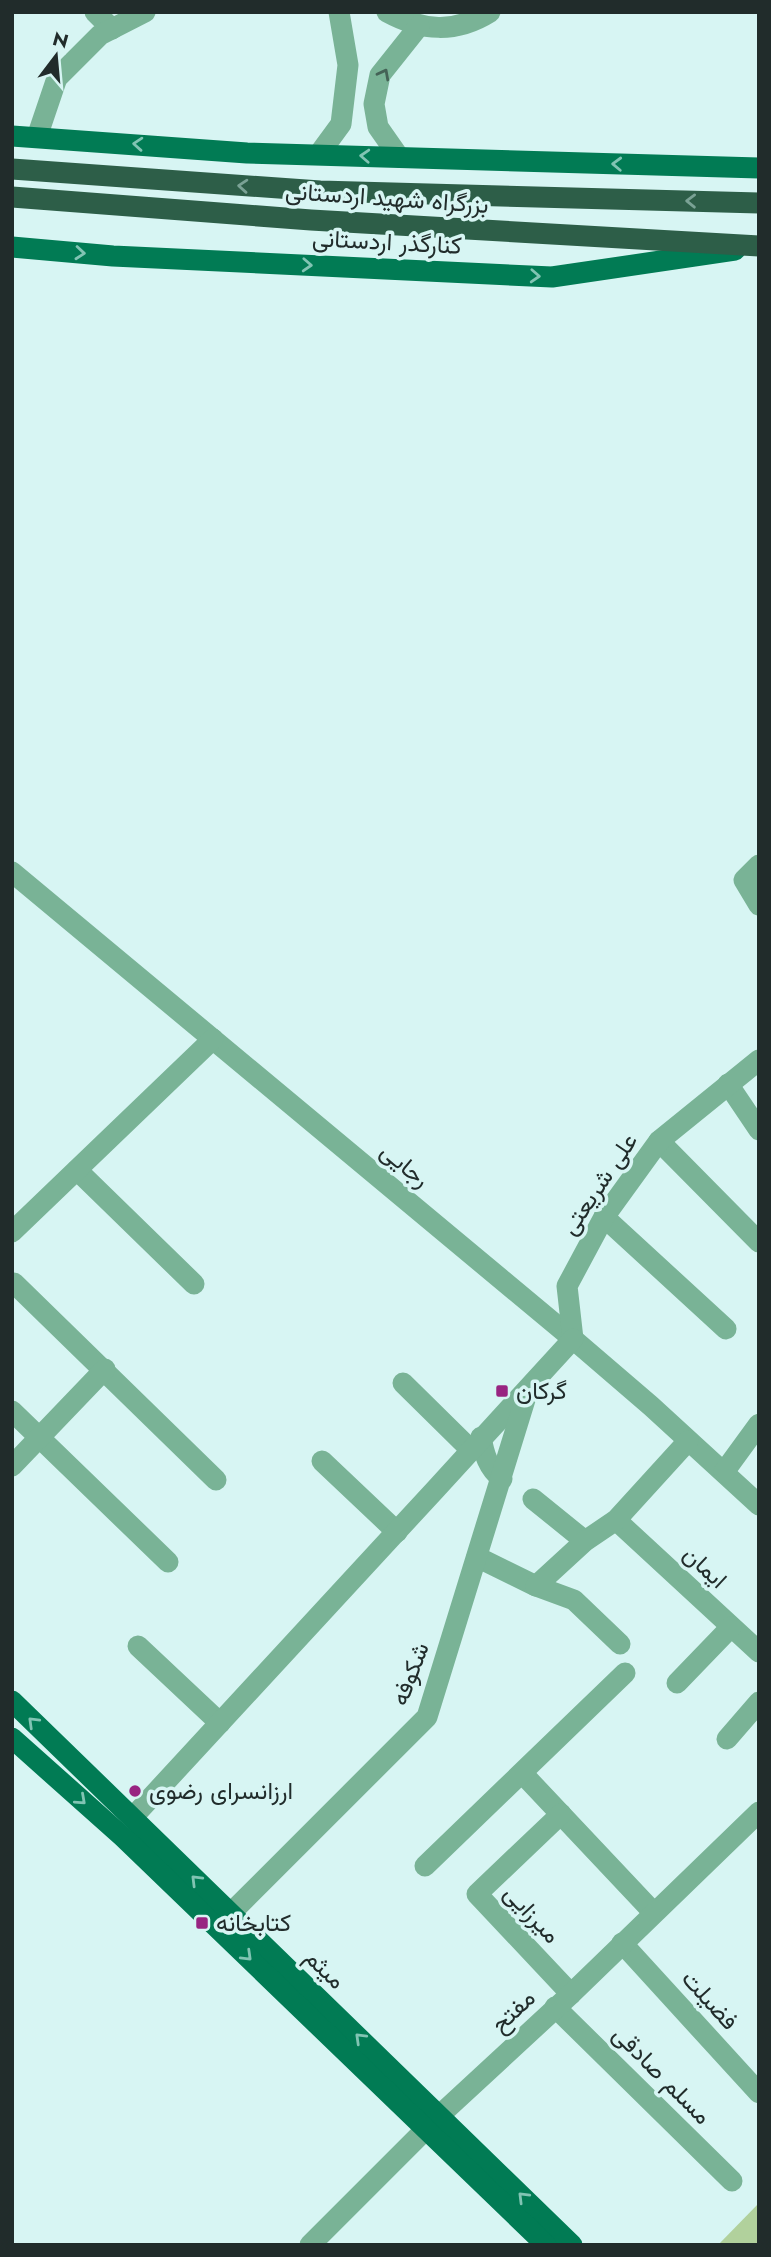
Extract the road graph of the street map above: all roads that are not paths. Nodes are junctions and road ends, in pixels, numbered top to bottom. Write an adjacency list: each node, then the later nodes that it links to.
1 (95, 12): 7 (street)
2 (145, 12): 7 (street)
3 (338, 12): 10 (street)
4 (387, 12): 6 (street)
5 (490, 12): 6 (street)
6 (419, 26): 11 (street, one-way to 6)
7 (112, 29): 9 (street)
8 (12, 136): 9 (main road)
9 (37, 137): 10 (main road, one-way to 9)
10 (318, 154): 11 (main road, one-way to 10)
11 (400, 158): 12 (main road, one-way to 11)
12 (759, 167)
13 (12, 169): 15 (highway, بزرگراه شهید اردستانی, one-way to 13)
14 (12, 197): 16 (highway, بزرگراه شهید اردستانی)
15 (759, 203)
16 (758, 246): 17 (main road, کنارگذر اردستانی, one-way to 16)
17 (12, 247)
18 (759, 865): 20 (street)
19 (12, 872): 21 (street, رجایی)
20 (759, 905)
21 (214, 1039): 26 (street); 33 (street, رجایی)
22 (759, 1060): 23 (street, علی شریعتی)
23 (729, 1084): 24 (street); 25 (street, علی شریعتی)
24 (759, 1130)
25 (659, 1141): 27 (street, علی شریعتی); 29 (street)
26 (77, 1170): 28 (street); 31 (street)
27 (604, 1217): 32 (street); 33 (street, علی شریعتی)
28 (12, 1232)
29 (759, 1242)
30 (14, 1283): 34 (street)
31 (194, 1284)
32 (726, 1329)
33 (573, 1339): 36 (street); 40 (street, رجایی)
34 (105, 1369): 39 (street); 45 (street)
35 (403, 1383): 41 (street)
36 (529, 1387): 41 (street); 46 (street, شکوفه)
37 (12, 1411): 39 (street)
38 (759, 1424): 44 (street)
39 (41, 1437): 43 (street); 53 (street)
40 (688, 1441): 44 (street, رجایی); 49 (street)
41 (475, 1443): 46 (street); 50 (street)
42 (323, 1461): 50 (street)
43 (12, 1466)
44 (724, 1472): 48 (street, رجایی)
45 (216, 1479)
46 (502, 1479): 52 (street, شکوفه)
47 (533, 1499): 51 (street)
48 (759, 1505)
49 (616, 1520): 51 (street); 55 (street, ایمان)
50 (397, 1532): 63 (street)
51 (585, 1541): 54 (street)
52 (477, 1557): 54 (street); 72 (street, شکوفه)
53 (168, 1562)
54 (536, 1586): 56 (street)
55 (731, 1627): 58 (street, ایمان); 60 (street)
56 (620, 1644)
57 (138, 1646): 63 (street)
58 (759, 1652)
59 (625, 1673): 66 (street)
60 (677, 1683)
61 (12, 1701): 69 (main road, میثم, one-way to 61)
62 (759, 1702): 65 (street)
63 (220, 1723): 69 (street)
64 (12, 1738): 76 (main road, میثم, one-way to 76)
65 (727, 1739)
66 (523, 1774): 67 (street); 70 (street)
67 (561, 1814): 71 (street); 74 (street, میرزایی)
68 (757, 1816): 71 (street, مفتح)
69 (133, 1817): 72 (main road, میثم, one-way to 69)
70 (425, 1866)
71 (653, 1912): 73 (street, مفتح)
72 (230, 1914): 76 (main road, میثم, one-way to 72)
73 (622, 1943): 74 (street, مفتح); 75 (street, فضیلت)
74 (563, 2000): 76 (street, مفتح); 77 (street, مسلم صادقی)
75 (755, 2081)
76 (433, 2122): 78 (street, مفتح); 79 (main road, میثم); 80 (main road, میثم, one-way to 76)
77 (732, 2181)
78 (312, 2244)
79 (547, 2245)
80 (572, 2245)

